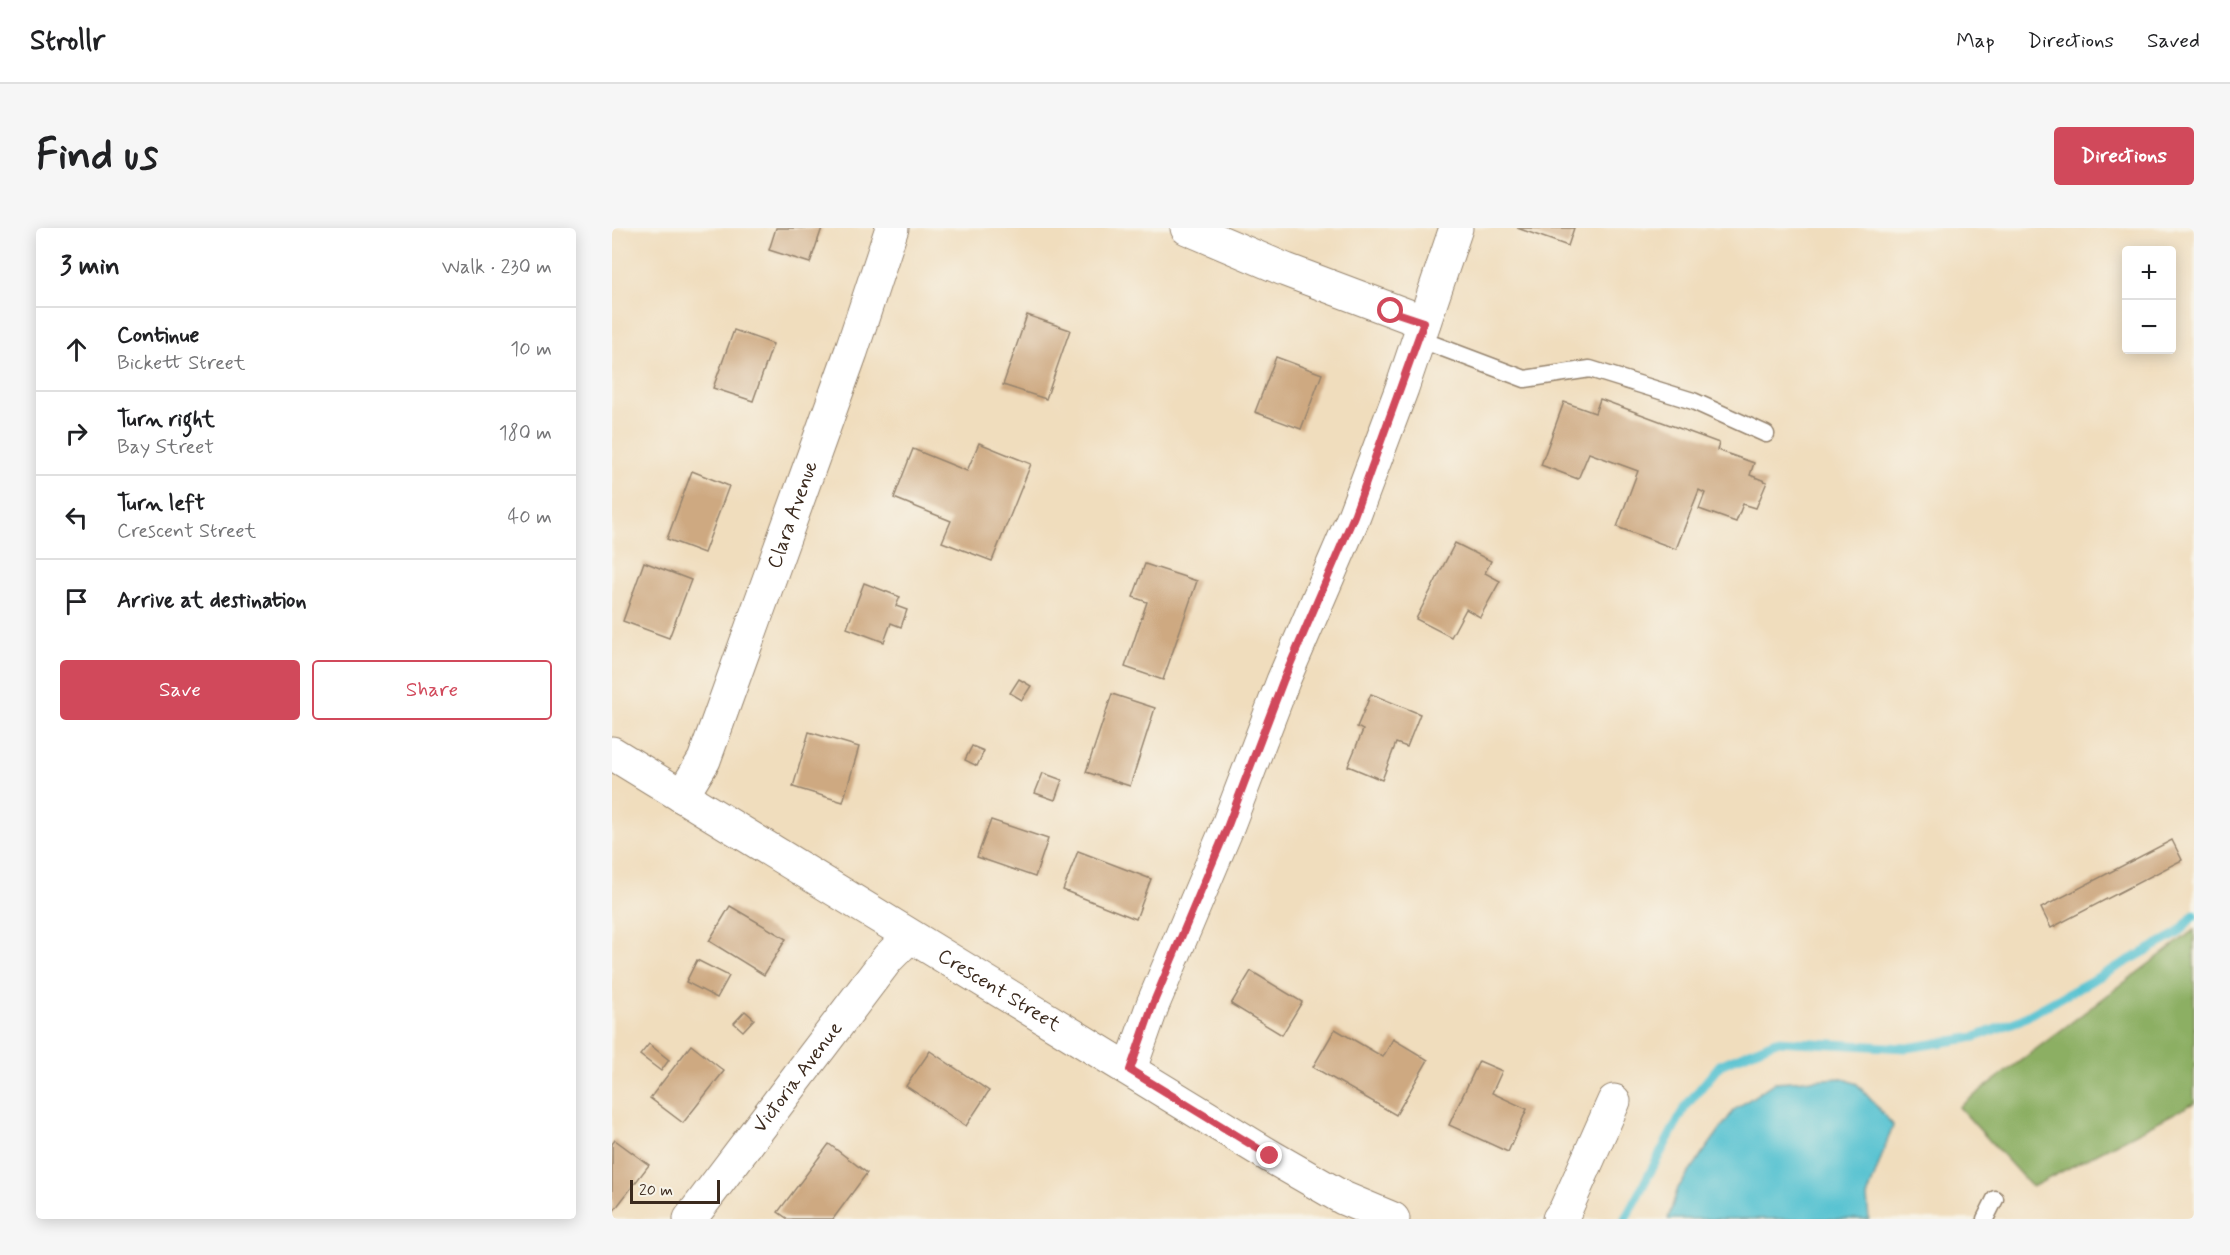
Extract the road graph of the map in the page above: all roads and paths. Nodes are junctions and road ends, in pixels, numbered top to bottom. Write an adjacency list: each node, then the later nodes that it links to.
1 (892, 228): 7 (street, Clara Avenue)
2 (1187, 228): 4 (street)
3 (1456, 228): 4 (street)
4 (1421, 330): 5 (lane); 9 (street)
5 (1766, 434)
6 (612, 753): 7 (street, Crescent Street)
7 (682, 796): 8 (street, Crescent Street)
8 (909, 937): 9 (street, Crescent Street); 12 (street, Victoria Avenue)
9 (1130, 1070): 13 (street, Crescent Street)
10 (1614, 1101): 14 (street)
11 (1995, 1199): 15 (lane)
12 (690, 1219)
13 (1393, 1219)
14 (1559, 1219)
15 (1985, 1219)

